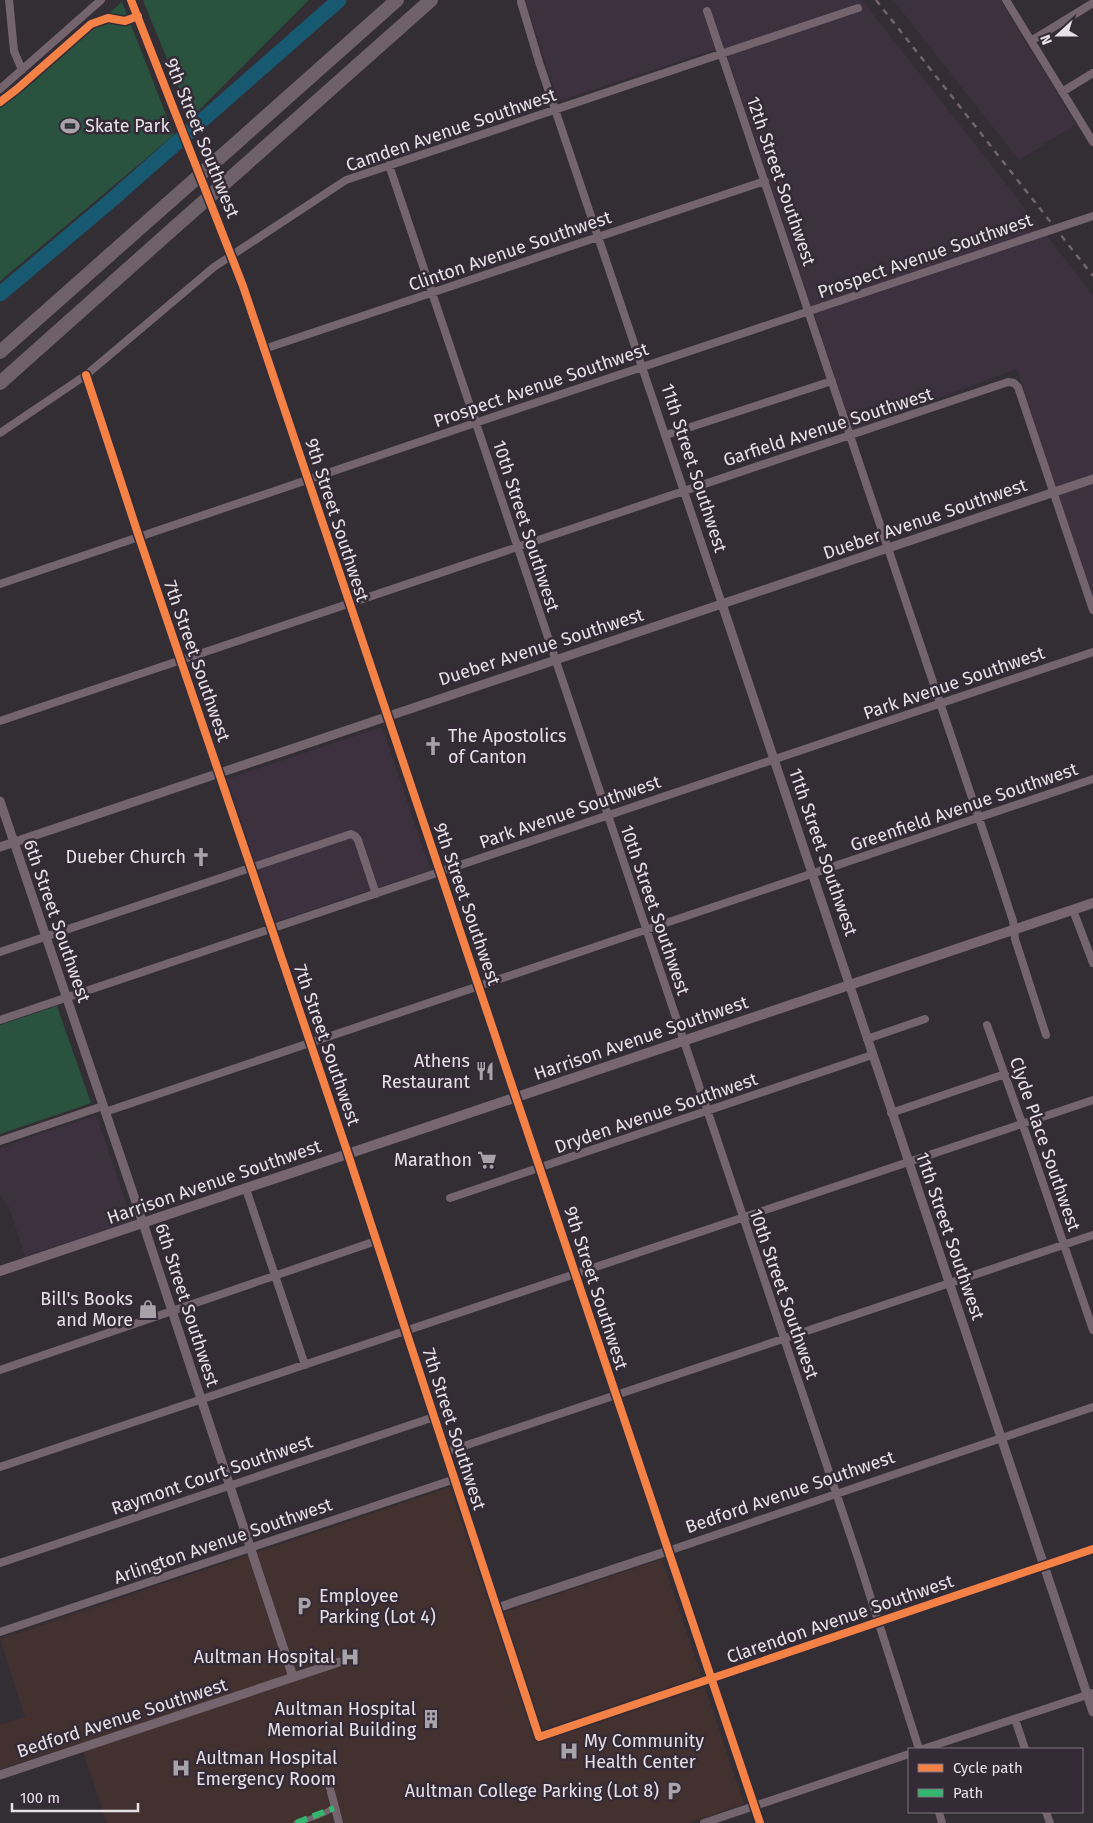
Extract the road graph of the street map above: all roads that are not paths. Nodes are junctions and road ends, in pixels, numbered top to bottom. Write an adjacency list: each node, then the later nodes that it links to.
1 (9, 0): 13 (street)
2 (101, 0): 13 (street)
3 (132, 0): 23 (street, 9th Street Southwest)
4 (397, 0): 27 (highway, bridge)
5 (1006, 0): 11 (street)
6 (430, 1): 31 (highway, bridge)
7 (521, 2): 17 (street, 11th Street Southwest)
8 (1093, 3): 11 (street)
9 (858, 8): 12 (street, Camden Avenue Southwest)
10 (707, 11): 12 (street, 12th Street Southwest)
11 (1031, 41): 16 (street)
12 (722, 54): 17 (street, Camden Avenue Southwest); 20 (street, 12th Street Southwest)
13 (22, 70): 15 (street)
14 (1093, 73): 16 (street)
15 (0, 88)
16 (1062, 92): 18 (street)
17 (556, 110): 19 (street, Camden Avenue Southwest); 22 (street, 11th Street Southwest)
18 (1093, 142)
19 (389, 165): 23 (street, Camden Avenue Southwest); 24 (street, 10th Street Southwest)
20 (765, 181): 22 (street, Clinton Avenue Southwest); 25 (street, 12th Street Southwest)
21 (1093, 216): 25 (street, Prospect Avenue Southwest)
22 (599, 238): 24 (street, Clinton Avenue Southwest); 28 (street, 11th Street Southwest)
23 (232, 255): 26 (street, 9th Street Southwest); 29 (street, Camden Avenue Southwest)
24 (432, 294): 26 (street, Clinton Avenue Southwest); 32 (street, 10th Street Southwest)
25 (809, 312): 28 (street, Prospect Avenue Southwest); 30 (street, 12th Street Southwest)
26 (264, 349): 36 (street, 9th Street Southwest)
27 (0, 352)
28 (643, 367): 32 (street, Prospect Avenue Southwest); 34 (street, 11th Street Southwest)
29 (86, 374): 33 (street, Camden Avenue Southwest); 40 (street, 7th Street Southwest)
30 (832, 381): 34 (street); 35 (street, 12th Street Southwest)
31 (0, 383)
32 (475, 423): 36 (street, Prospect Avenue Southwest); 41 (street, 10th Street Southwest)
33 (0, 433)
34 (666, 435): 38 (street, 11th Street Southwest)
35 (850, 435): 38 (street, Garfield Avenue Southwest); 39 (street, Garfield Avenue Southwest); 42 (street, 12th Street Southwest)
36 (308, 479): 40 (street, Prospect Avenue Southwest); 44 (street, 9th Street Southwest)
37 (1093, 479): 39 (street, Dueber Avenue Southwest)
38 (684, 490): 41 (street, Garfield Avenue Southwest); 45 (street, 11th Street Southwest)
39 (1053, 492): 42 (street, Dueber Avenue Southwest); 46 (street)
40 (139, 536): 43 (street, Prospect Avenue Southwest); 48 (street, 7th Street Southwest)
41 (517, 547): 44 (street, Garfield Avenue Southwest); 49 (street, 10th Street Southwest)
42 (888, 548): 45 (street, Dueber Avenue Southwest); 50 (street, 12th Street Southwest)
43 (0, 584)
44 (349, 602): 48 (street, Garfield Avenue Southwest); 51 (street, 9th Street Southwest)
45 (722, 604): 49 (street, Dueber Avenue Southwest); 53 (street, 11th Street Southwest)
46 (1093, 610)
47 (1093, 652): 50 (street, Park Avenue Southwest)
48 (181, 660): 52 (street, Garfield Avenue Southwest); 54 (street, 7th Street Southwest)
49 (555, 660): 51 (street, Dueber Avenue Southwest); 57 (street, 10th Street Southwest)
50 (940, 704): 53 (street, Park Avenue Southwest); 58 (street, 12th Street Southwest)
51 (388, 716): 54 (street, Dueber Avenue Southwest); 62 (street, 9th Street Southwest)
52 (0, 721)
53 (774, 760): 57 (street, Park Avenue Southwest); 63 (street, 11th Street Southwest)
54 (219, 773): 59 (street, Dueber Avenue Southwest); 61 (street, 7th Street Southwest)
55 (1093, 779): 58 (street, Greenfield Avenue Southwest)
56 (0, 801): 59 (street, 6th Street Southwest)
57 (607, 816): 62 (street, Park Avenue Southwest); 68 (street, 10th Street Southwest)
58 (978, 818): 63 (street, Greenfield Avenue Southwest); 69 (street, 12th Street Southwest)
59 (13, 842): 60 (street, Dueber Avenue Southwest); 70 (street, 6th Street Southwest)
60 (0, 847)
61 (251, 868): 64 (street); 67 (street, 7th Street Southwest); 70 (street)
62 (440, 872): 64 (street, Park Avenue Southwest); 74 (street, 9th Street Southwest)
63 (813, 873): 68 (street, Greenfield Avenue Southwest); 73 (street, 11th Street Southwest)
64 (376, 894): 67 (street, Park Avenue Southwest)
65 (1093, 903): 66 (main road, Harrison Avenue Southwest)
66 (1073, 910): 69 (main road, Harrison Avenue Southwest); 72 (street)
67 (272, 928): 75 (street, Park Avenue Southwest); 82 (street, 7th Street Southwest)
68 (646, 930): 74 (street, Greenfield Avenue Southwest); 81 (street, 10th Street Southwest)
69 (1014, 930): 73 (main road, Harrison Avenue Southwest); 79 (street, 12th Street Southwest)
70 (46, 936): 71 (street); 75 (street, 6th Street Southwest)
71 (0, 952)
72 (1093, 963)
73 (850, 985): 80 (street, 11th Street Southwest); 81 (main road, Harrison Avenue Southwest)
74 (478, 986): 82 (street, Greenfield Avenue Southwest); 85 (street, 9th Street Southwest)
75 (67, 997): 77 (street, Park Avenue Southwest); 87 (street, 6th Street Southwest)
76 (925, 1019): 80 (street)
77 (0, 1020)
78 (987, 1024): 84 (street, Clyde Place Southwest)
79 (1046, 1035)
80 (867, 1039): 83 (street, 11th Street Southwest)
81 (683, 1041): 85 (main road, Harrison Avenue Southwest); 88 (street, 10th Street Southwest)
82 (310, 1042): 87 (street, Greenfield Avenue Southwest); 92 (street, 7th Street Southwest)
83 (872, 1055): 88 (street, Dryden Avenue Southwest); 89 (street, 11th Street Southwest)
84 (1005, 1074): 89 (street); 90 (street, Clyde Place Southwest)
85 (516, 1098): 92 (main road, Harrison Avenue Southwest); 94 (street, 9th Street Southwest)
86 (1093, 1100): 90 (street)
87 (104, 1109): 91 (street, Greenfield Avenue Southwest); 98 (street, 6th Street Southwest)
88 (707, 1111): 94 (street, Dryden Avenue Southwest); 97 (street, 10th Street Southwest)
89 (891, 1113): 93 (street, 11th Street Southwest)
90 (1023, 1124): 93 (street); 101 (street, Clyde Place Southwest)
91 (0, 1141)
92 (348, 1154): 95 (main road, Harrison Avenue Southwest); 100 (street, 7th Street Southwest)
93 (908, 1162): 97 (street); 105 (street, 11th Street Southwest)
94 (540, 1168): 96 (street, Dryden Avenue Southwest); 103 (street, 9th Street Southwest)
95 (246, 1189): 98 (main road, Harrison Avenue Southwest); 104 (street)
96 (450, 1198)
97 (742, 1218): 103 (street); 109 (street, 10th Street Southwest)
98 (143, 1223): 102 (main road, Harrison Avenue Southwest); 106 (street, 6th Street Southwest)
99 (1093, 1235): 101 (street)
100 (376, 1241): 104 (street); 108 (street, 7th Street Southwest)
101 (1064, 1244): 105 (street); 107 (street, Clyde Place Southwest)
102 (0, 1271)
103 (576, 1274): 108 (street); 112 (street, 9th Street Southwest)
104 (275, 1276): 106 (street); 110 (street)
105 (949, 1283): 109 (street); 116 (street, 11th Street Southwest)
106 (172, 1311): 111 (street); 113 (street, 6th Street Southwest)
107 (1093, 1330)
108 (406, 1331): 110 (street); 115 (street, 7th Street Southwest)
109 (783, 1339): 112 (street); 121 (street, 10th Street Southwest)
110 (305, 1365): 113 (street)
111 (0, 1370)
112 (616, 1395): 117 (street); 124 (street, 9th Street Southwest)
113 (201, 1400): 118 (street); 120 (street, 6th Street Southwest)
114 (1093, 1407): 116 (street, Bedford Avenue Southwest)
115 (434, 1417): 117 (street, 7th Street Southwest); 120 (street, Raymont Court Southwest)
116 (1001, 1438): 121 (street, Bedford Avenue Southwest); 126 (street, 11th Street Southwest)
117 (446, 1452): 119 (street, 7th Street Southwest)
118 (0, 1467)
119 (455, 1479): 122 (street, Arlington Avenue Southwest); 127 (street, 7th Street Southwest)
120 (229, 1485): 122 (street, 6th Street Southwest); 125 (street, Raymont Court Southwest)
121 (836, 1494): 124 (street, Bedford Avenue Southwest); 128 (street, 10th Street Southwest)
122 (249, 1548): 129 (street, Arlington Avenue Southwest); 131 (street, 6th Street Southwest)
123 (1093, 1549): 126 (street, Clarendon Avenue Southwest)
124 (668, 1551): 127 (street, Bedford Avenue Southwest); 132 (street, 9th Street Southwest)
125 (0, 1562)
126 (1044, 1566): 128 (street, Clarendon Avenue Southwest); 133 (street, 11th Street Southwest)
127 (497, 1608): 136 (street, 7th Street Southwest)
128 (879, 1622): 132 (street, Clarendon Avenue Southwest); 137 (street, 10th Street Southwest)
129 (0, 1632)
130 (339, 1662): 131 (street, Bedford Avenue Southwest)
131 (292, 1677): 141 (street, Bedford Avenue Southwest)
132 (711, 1678): 136 (street, Clarendon Avenue Southwest); 143 (street, 9th Street Southwest)
133 (1090, 1694): 134 (street, 11th Street Southwest); 135 (street)
134 (1093, 1712)
135 (1015, 1719): 138 (street); 139 (street)
136 (537, 1731)
137 (919, 1748)
138 (926, 1748)
139 (1025, 1748)
140 (908, 1754): 143 (street)
141 (0, 1775)
142 (329, 1787): 144 (street)
143 (754, 1806): 147 (street); 148 (street, 9th Street Southwest)
144 (334, 1808): 145 (street); 146 (street)
145 (296, 1823)
146 (339, 1823)
147 (704, 1823)
148 (760, 1823)

